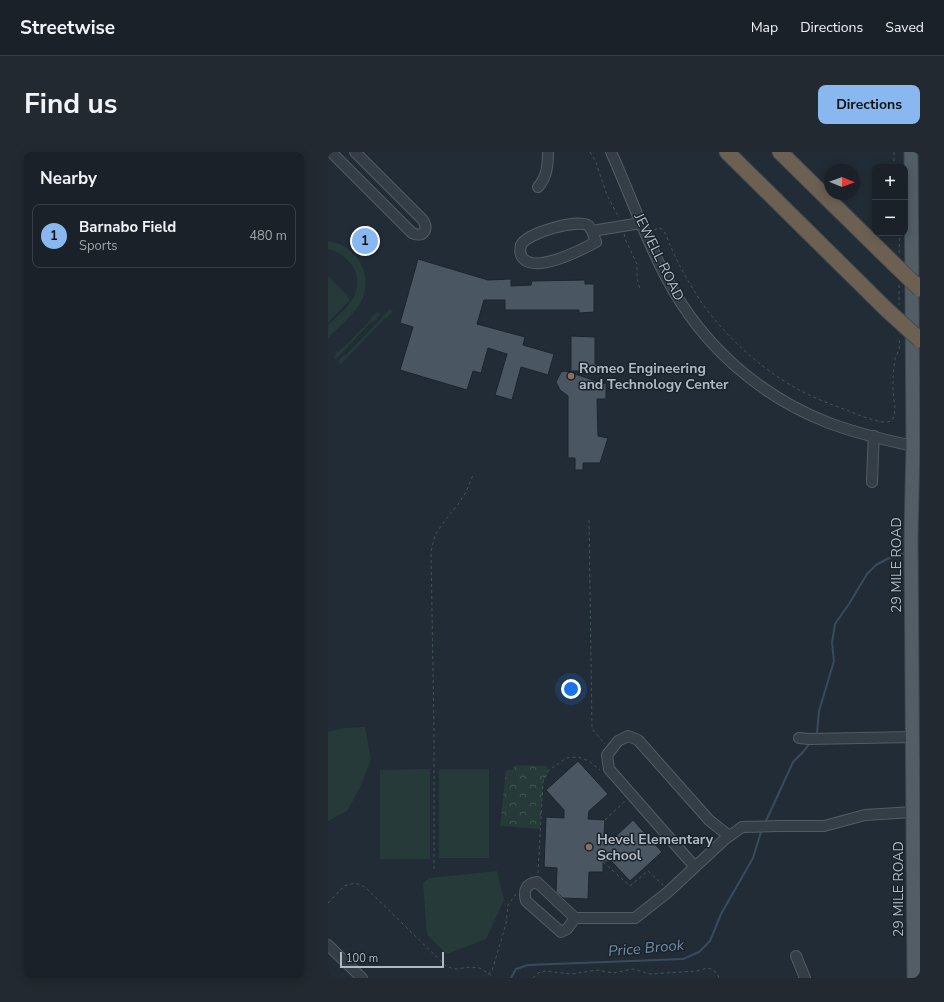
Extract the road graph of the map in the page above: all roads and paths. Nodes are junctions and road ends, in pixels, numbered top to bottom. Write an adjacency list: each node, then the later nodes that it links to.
1 (331, 152): 2 (street)
2 (355, 152)
3 (548, 152): 10 (street)
4 (610, 152): 12 (street, JEWELL ROAD)
5 (727, 152): 16 (highway, bridge)
6 (780, 152): 15 (highway, bridge)
7 (894, 152): 9 (path)
8 (914, 154): 11 (main road, 29 MILE ROAD)
9 (894, 164)
10 (538, 187)
11 (916, 220): 19 (main road, 29 MILE ROAD)
12 (641, 223): 14 (street); 18 (street, JEWELL ROAD)
13 (652, 230): 17 (path)
14 (592, 231): 14 (street)
15 (920, 289)
16 (920, 340)
17 (896, 355)
18 (874, 436): 19 (street, JEWELL ROAD); 21 (street)
19 (913, 446): 23 (main road, 29 MILE ROAD)
20 (473, 475): 34 (path)
21 (872, 482)
22 (589, 520): 25 (path)
23 (913, 737): 24 (street); 27 (main road, 29 MILE ROAD)
24 (808, 739)
25 (611, 750): 31 (street); 33 (street)
26 (601, 771): 35 (path)
27 (917, 787): 29 (main road, 29 MILE ROAD)
28 (627, 799): 30 (path)
29 (913, 812): 31 (street); 37 (main road, 29 MILE ROAD)
30 (606, 820)
31 (730, 836): 33 (street)
32 (603, 862): 36 (path)
33 (695, 867): 40 (street)
34 (434, 869)
35 (538, 875)
36 (664, 886)
37 (917, 887): 49 (main road, 29 MILE ROAD)
38 (520, 891): 43 (path)
39 (328, 903): 43 (path)
40 (575, 918): 40 (street)
41 (328, 945): 44 (street)
42 (796, 956): 48 (street)
43 (488, 974): 45 (path)
44 (362, 978)
45 (492, 978)
46 (533, 978): 47 (path)
47 (719, 978)
48 (805, 978)
49 (914, 978)

